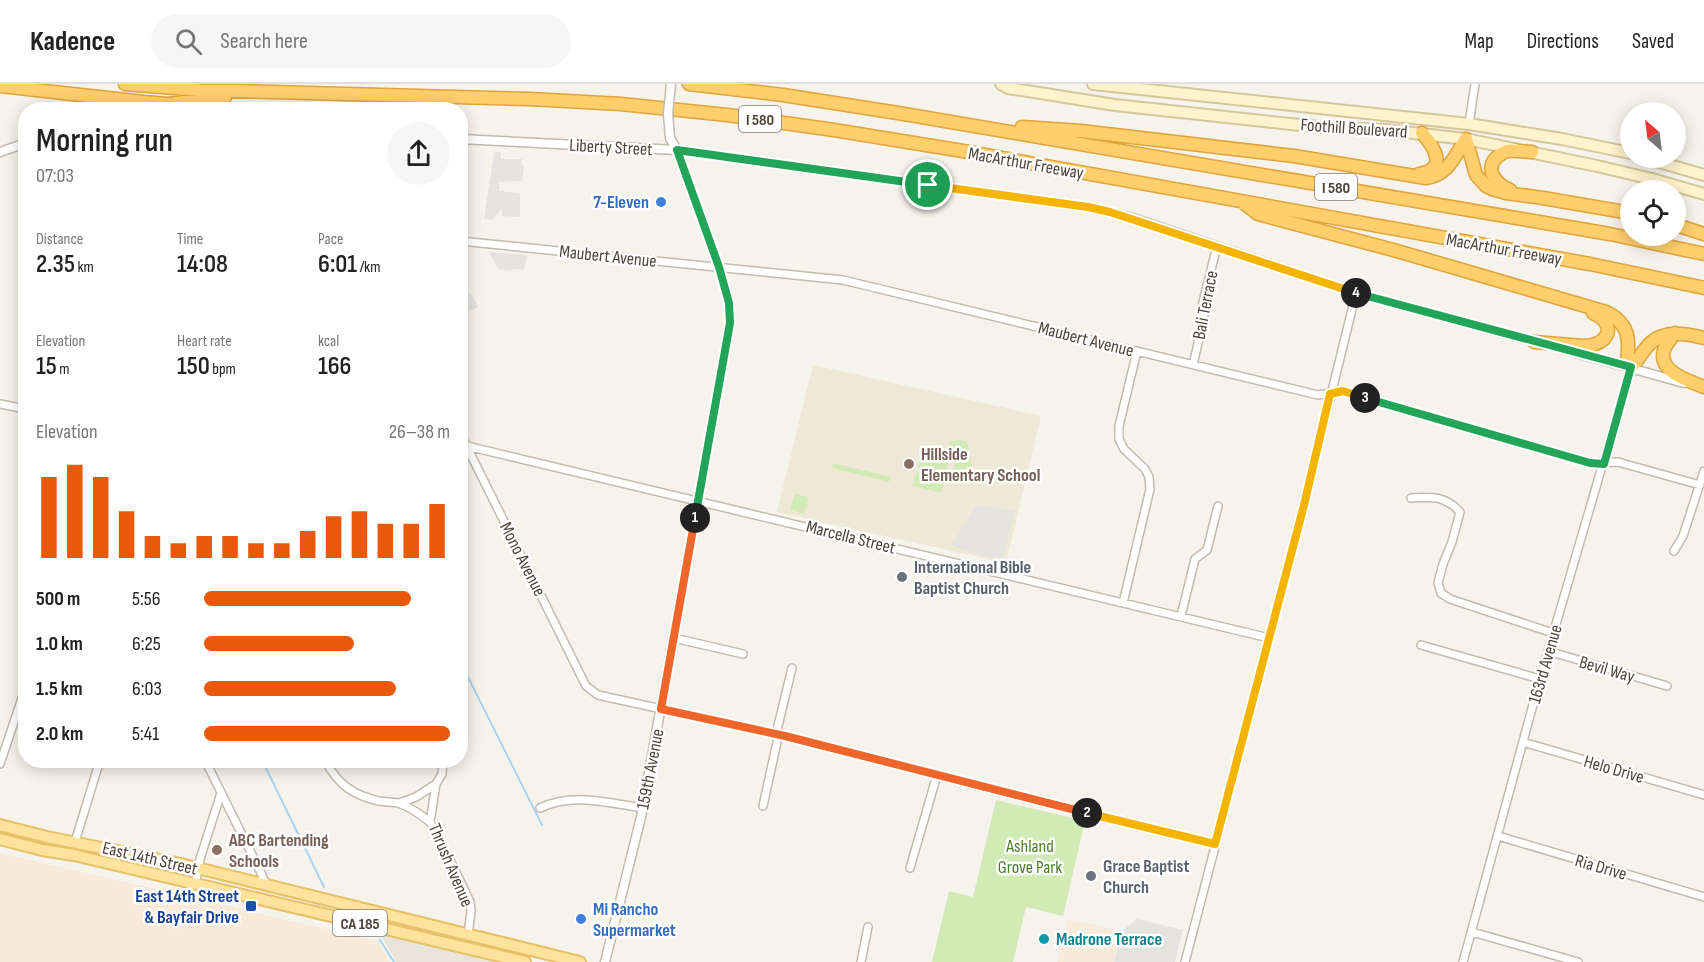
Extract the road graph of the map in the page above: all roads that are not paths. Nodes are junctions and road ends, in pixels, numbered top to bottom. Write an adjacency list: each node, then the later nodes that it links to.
1 (125, 84): 8 (highway, MacArthur Freeway / I 580)
2 (671, 84): 17 (street, 159th Avenue, bridge)
3 (689, 84): 11 (highway, MacArthur Freeway / I 580)
4 (1001, 84): 13 (main road, Foothill Boulevard)
5 (1093, 84): 12 (main road, Foothill Boulevard)
6 (1475, 84): 12 (street)
7 (0, 86): 9 (highway)
8 (272, 92): 10 (highway); 30 (highway, MacArthur Freeway / I 580)
9 (143, 102)
10 (185, 102)
11 (967, 124): 23 (highway); 36 (highway, MacArthur Freeway / I 580)
12 (1469, 124): 15 (main road); 18 (main road, Foothill Boulevard)
13 (1422, 133): 15 (main road, Foothill Boulevard); 23 (highway)
14 (468, 139): 17 (street, Liberty Street)
15 (1466, 139): 20 (main road, Foothill Boulevard); 23 (highway); 29 (highway)
16 (18, 146): 19 (street)
17 (677, 150): 35 (street, Liberty Street); 37 (street, 159th Avenue)
18 (1620, 151)
19 (0, 152)
20 (1532, 152): 25 (main road, Foothill Boulevard); 29 (highway)
21 (1680, 168): 22 (main road)
22 (1691, 171): 24 (main road); 26 (main road)
23 (1395, 174)
24 (1704, 175)
25 (1656, 180)
26 (1686, 183)
27 (1686, 189): 28 (main road, Foothill Boulevard)
28 (1704, 194)
29 (1543, 198): 31 (highway)
30 (1243, 202): 38 (highway, MacArthur Freeway / I 580); 40 (highway)
31 (1620, 211)
32 (1686, 228): 33 (highway)
33 (1704, 234)
34 (468, 242): 37 (street, Maubert Avenue)
35 (1217, 246): 39 (street, Liberty Street); 45 (street, Bali Terrace)
36 (1704, 255)
37 (719, 267): 44 (street, Maubert Avenue); 57 (street, 159th Avenue)
38 (1704, 288)
39 (1356, 293): 43 (street, Liberty Street); 48 (street)
40 (1553, 296): 43 (highway); 46 (highway)
41 (1675, 333): 42 (highway); 46 (highway); 47 (highway)
42 (1704, 338)
43 (1534, 342): 46 (street, Liberty Street)
44 (1137, 351): 45 (street, Maubert Avenue); 60 (street)
45 (1193, 365): 48 (street, Maubert Avenue)
46 (1631, 367): 47 (street, Liberty Street); 53 (street, 163rd Avenue)
47 (1704, 388)
48 (1330, 394): 53 (street, Maubert Avenue); 64 (street)
49 (0, 404): 50 (street)
50 (18, 407)
51 (468, 446): 57 (street, Marcella Street)
52 (468, 448): 71 (street, Mono Avenue)
53 (1604, 464): 55 (street, Maubert Avenue); 62 (street, 163rd Avenue)
54 (1704, 471): 55 (street)
55 (1700, 485): 59 (street)
56 (1411, 498): 62 (street)
57 (698, 501): 60 (street, Marcella Street); 63 (street, 159th Avenue)
58 (1218, 506): 61 (street)
59 (1674, 551)
60 (1123, 603): 61 (street, Marcella Street)
61 (1181, 616): 64 (street, Marcella Street)
62 (1553, 633): 66 (street, 163rd Avenue)
63 (674, 638): 67 (street); 71 (street, 159th Avenue)
64 (1269, 638): 93 (street)
65 (1421, 645): 69 (street)
66 (1548, 651): 69 (street, 163rd Avenue); 70 (street, Bevil Way)
67 (743, 654)
68 (792, 668): 73 (street)
69 (1540, 679): 74 (street, 163rd Avenue)
70 (1667, 686)
71 (661, 709): 73 (street); 87 (street, 159th Avenue)
72 (18, 710): 75 (street)
73 (779, 735): 80 (street); 85 (street)
74 (1523, 742): 83 (street, Helo Drive); 90 (street, 163rd Avenue)
75 (0, 764)
76 (98, 768): 92 (street)
77 (209, 768): 82 (street)
78 (329, 768): 84 (street)
79 (442, 768): 81 (street, Thrush Avenue)
80 (937, 775): 93 (street); 94 (street)
81 (436, 784): 84 (street); 88 (street, Thrush Avenue)
82 (221, 793): 95 (street); 97 (street)
83 (1704, 795)
84 (399, 803): 88 (street)
85 (763, 806)
86 (540, 808): 87 (street)
87 (643, 808): 104 (street, 159th Avenue)
88 (430, 822): 101 (street, Thrush Avenue)
89 (0, 825): 92 (main road, East 14th Street / CA 185)
90 (1498, 836): 98 (street, Ria Drive); 100 (street, 163rd Avenue)
91 (0, 840): 96 (main road, East 14th Street / CA 185)
92 (75, 842): 95 (main road, East 14th Street / CA 185)
93 (1215, 844): 106 (street)
94 (910, 868)
95 (198, 869): 96 (street); 96 (street); 97 (main road, East 14th Street / CA 185)
96 (190, 884): 102 (main road, East 14th Street / CA 185)
97 (266, 885): 101 (main road, East 14th Street / CA 185)
98 (1704, 897)
99 (868, 927): 105 (street)
100 (1472, 932): 107 (street, 163rd Avenue); 108 (street)
101 (468, 935): 103 (main road, East 14th Street / CA 185)
102 (525, 962)
103 (580, 962)
104 (605, 962)
105 (861, 962)
106 (1185, 962)
107 (1463, 962)
108 (1578, 962)

